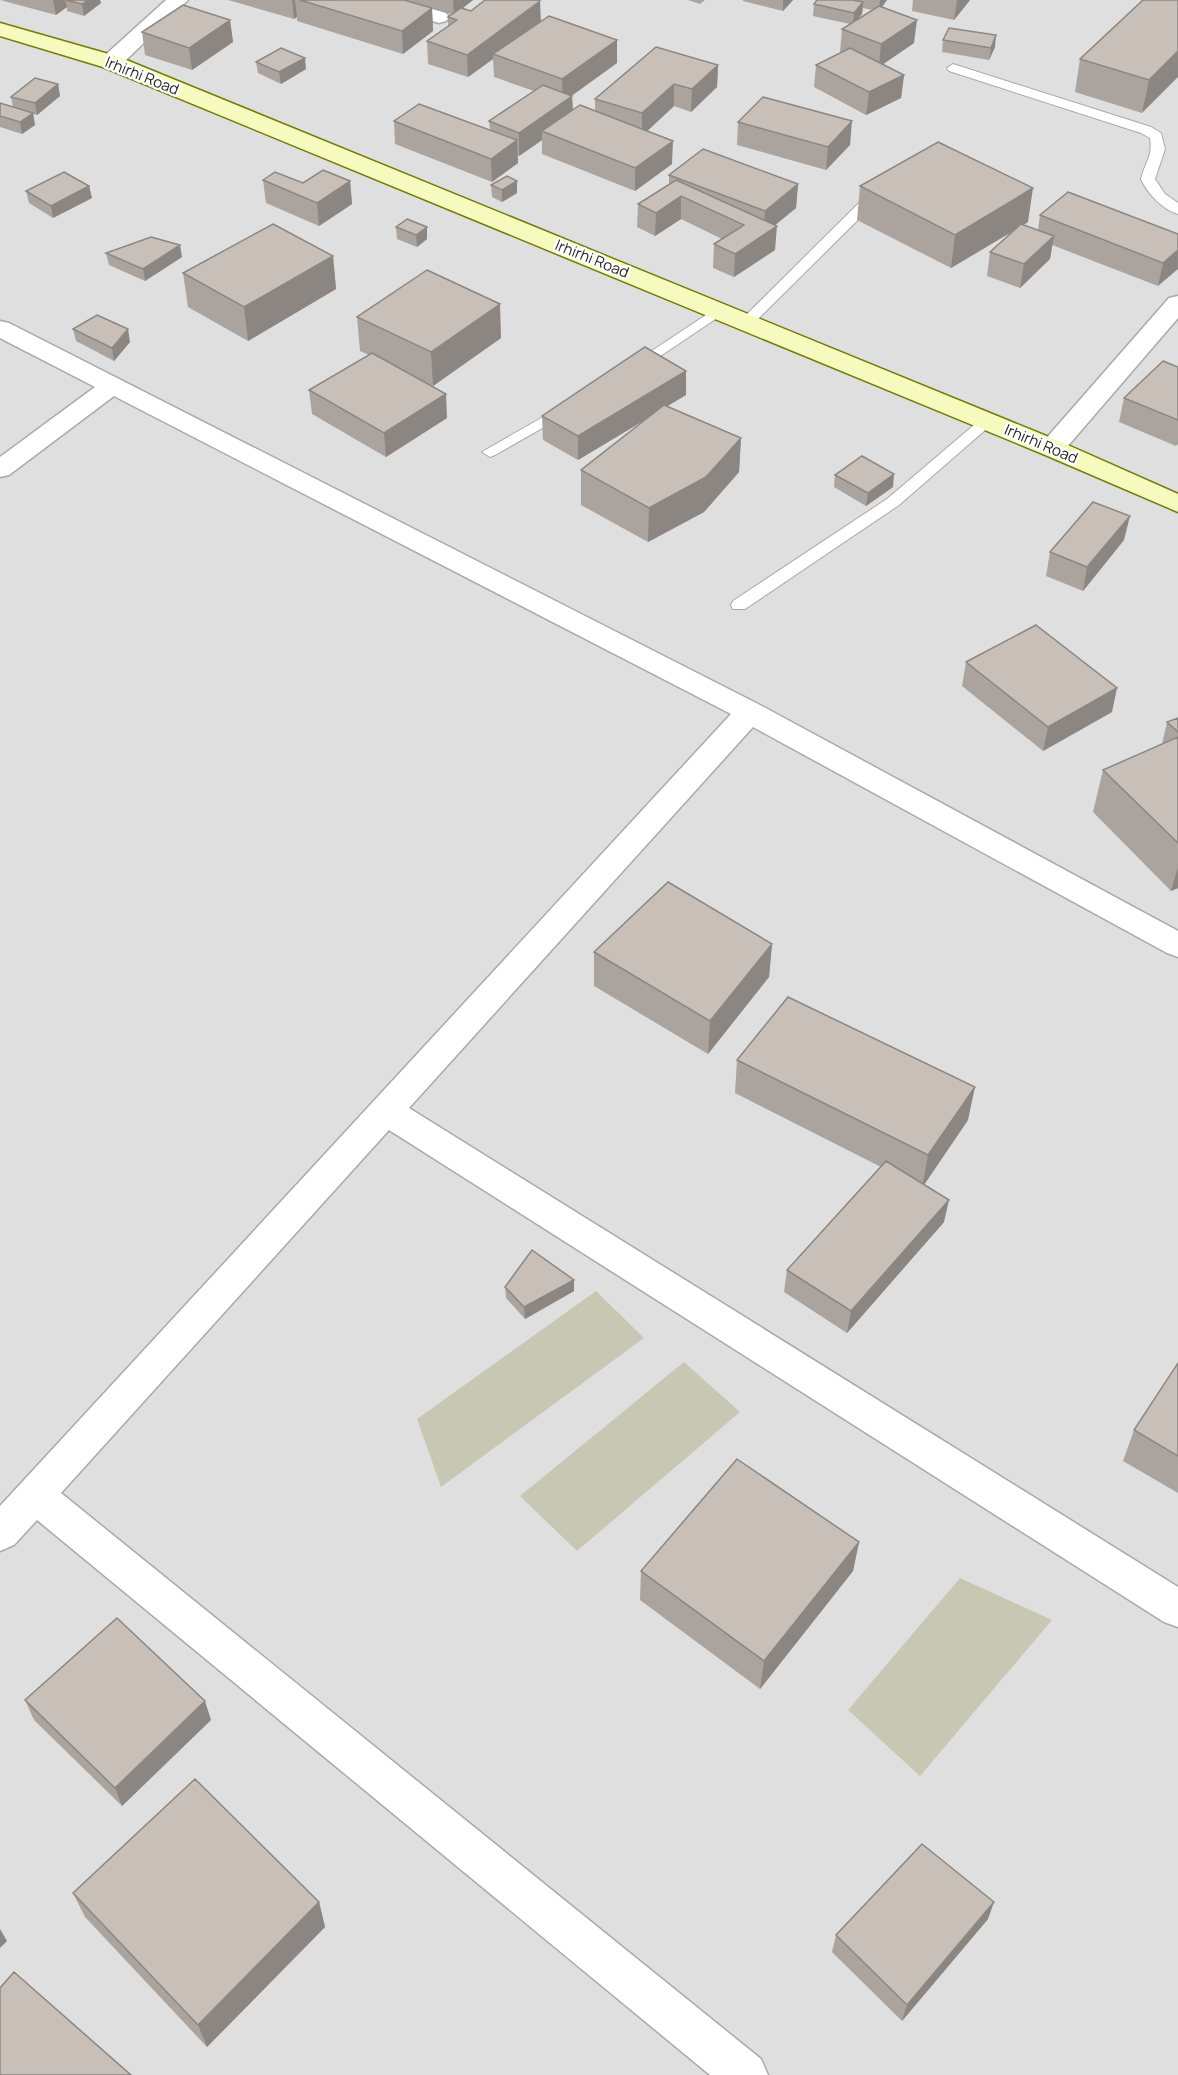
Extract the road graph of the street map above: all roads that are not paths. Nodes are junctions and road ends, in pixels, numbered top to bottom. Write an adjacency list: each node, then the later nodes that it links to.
1 (178, 0): 5 (street)
2 (382, 0): 3 (street)
3 (439, 17)
4 (0, 29): 5 (street, Irhirhi Road)
5 (111, 62): 10 (street, Irhirhi Road)
6 (953, 68): 8 (lane)
7 (890, 179): 11 (lane)
8 (1178, 210)
9 (1178, 303): 17 (street)
10 (718, 311): 11 (street, Irhirhi Road); 13 (lane)
11 (746, 323): 16 (street, Irhirhi Road)
12 (0, 328): 14 (street)
13 (623, 374)
14 (111, 387): 19 (street); 22 (street)
15 (576, 403): 18 (lane)
16 (986, 422): 17 (street, Irhirhi Road); 21 (lane)
17 (1052, 448): 20 (street, Irhirhi Road)
18 (489, 452)
19 (0, 469)
20 (1178, 504)
21 (739, 604)
22 (750, 712): 23 (street); 24 (street)
23 (1178, 945)
24 (386, 1111): 25 (street); 27 (street)
25 (35, 1495): 26 (street); 28 (street)
26 (0, 1533)
27 (1178, 1609)
28 (745, 2075)

